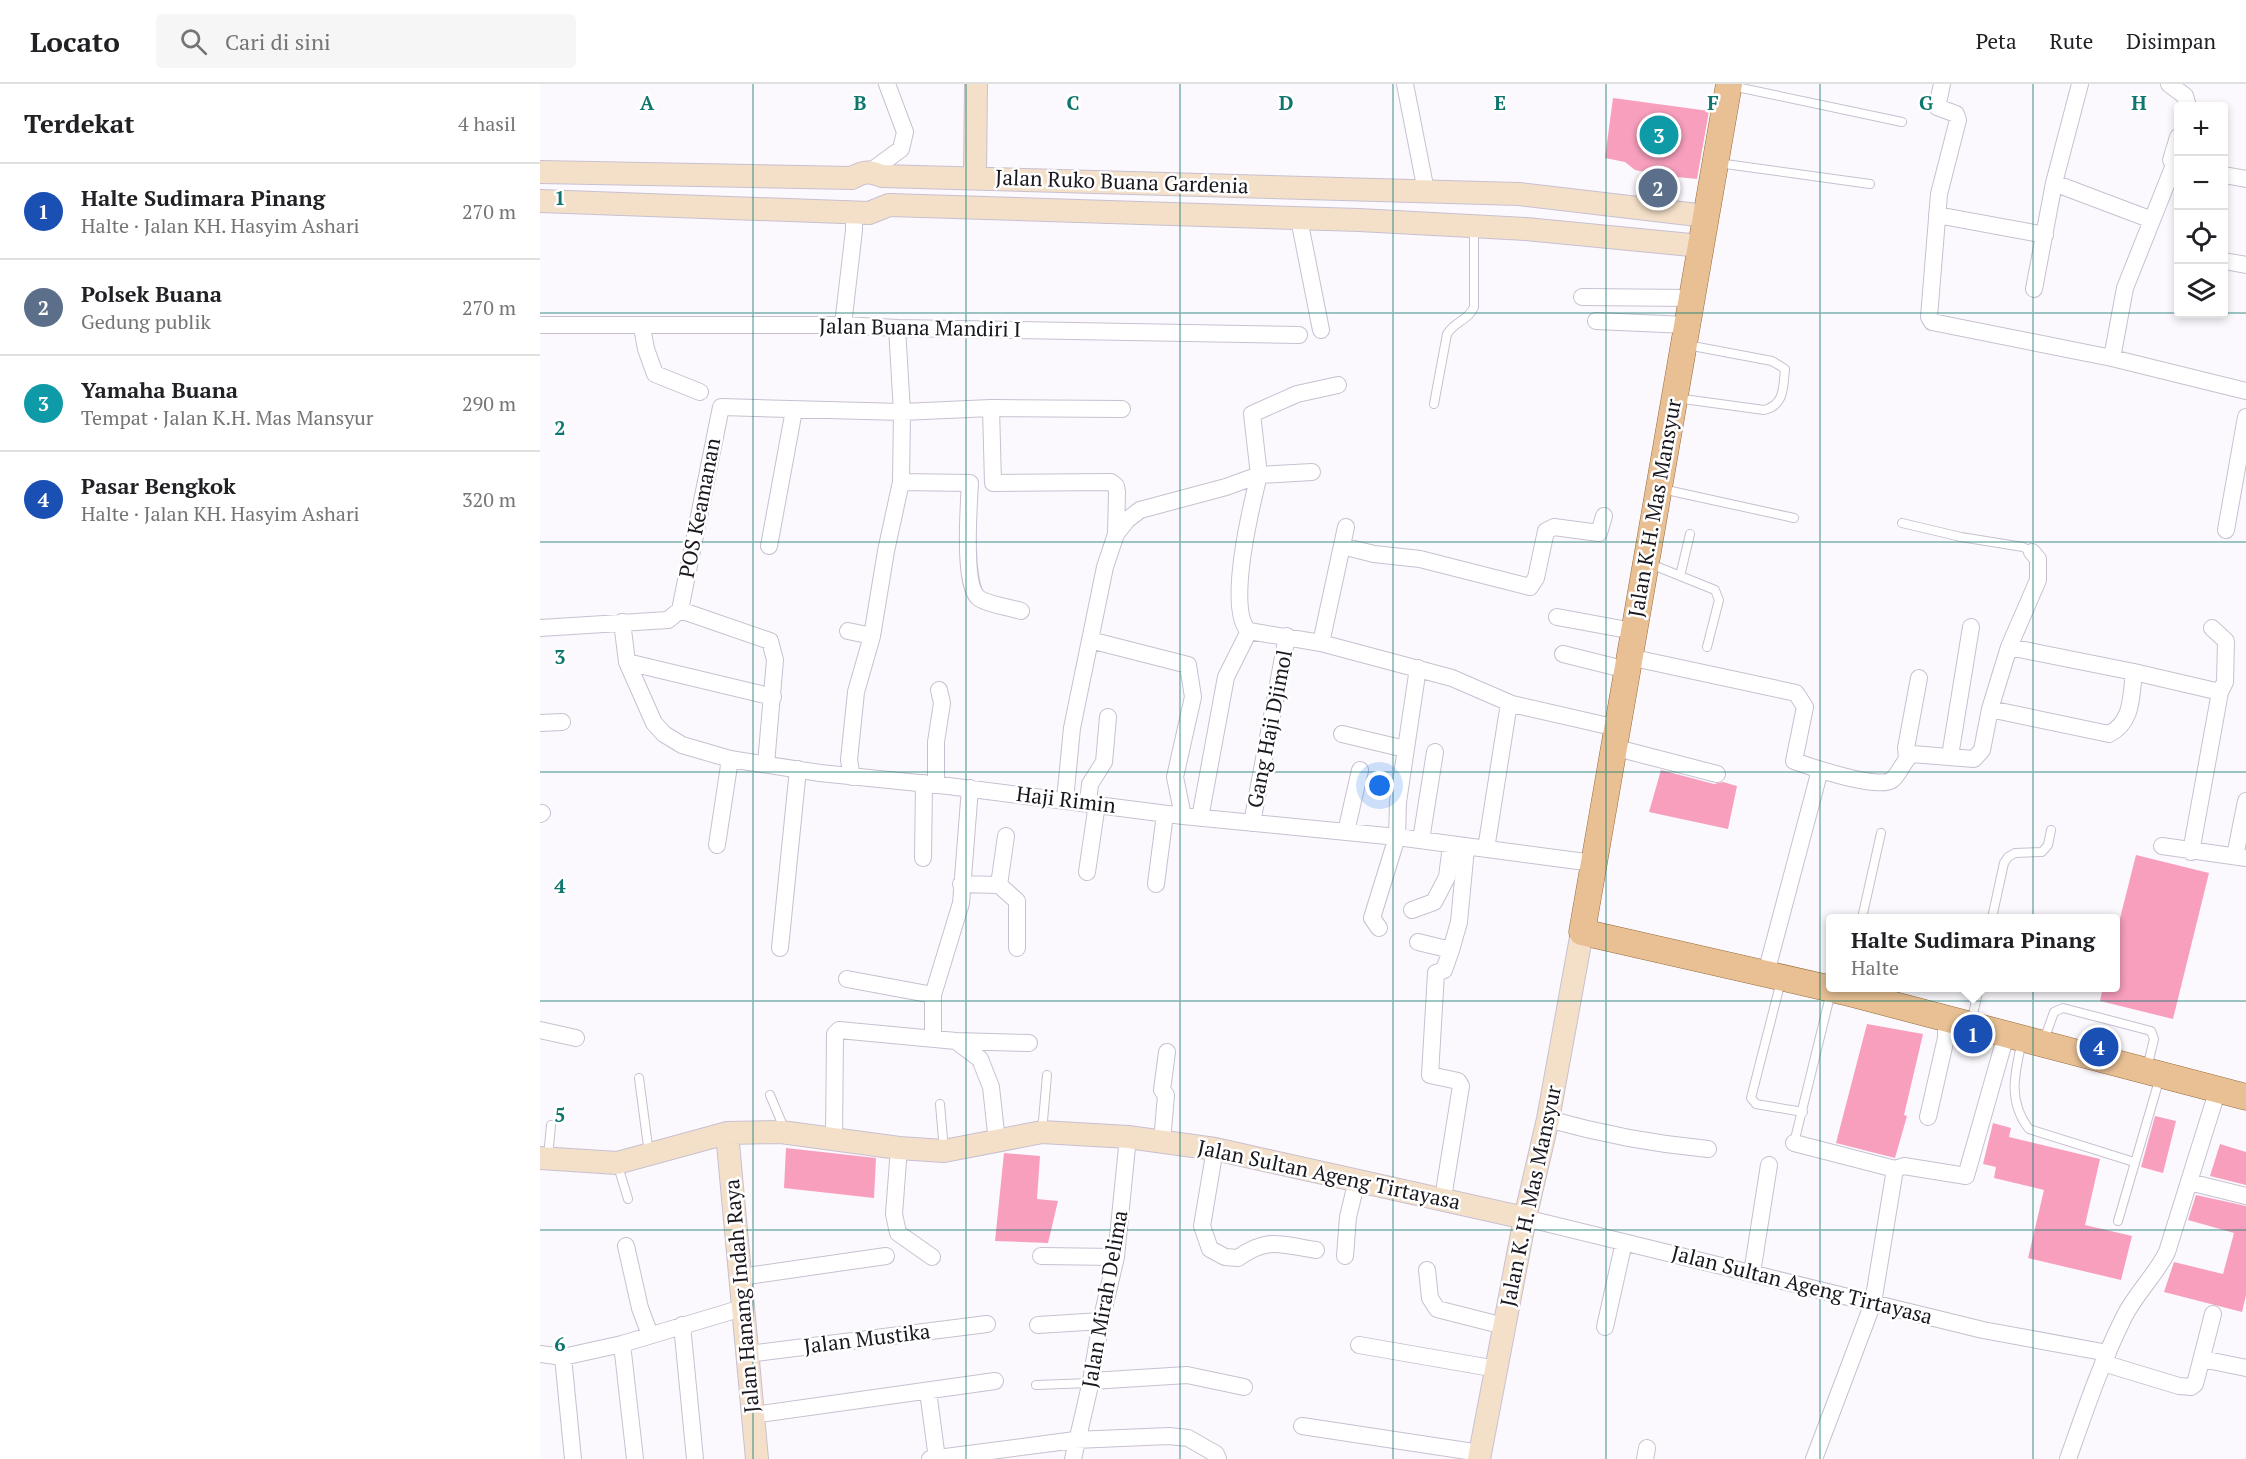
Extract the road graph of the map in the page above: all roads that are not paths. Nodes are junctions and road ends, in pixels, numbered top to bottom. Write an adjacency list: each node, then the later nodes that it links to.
1 (887, 84): 11 (street)
2 (976, 84): 13 (street)
3 (1405, 84): 19 (street)
4 (1942, 84): 24 (street)
5 (2080, 84): 16 (street)
6 (1729, 85): 7 (lane); 8 (main road, Jalan K.H. Mas Mansyur)
7 (1902, 122)
8 (1715, 163): 17 (lane); 25 (main road, Jalan K.H. Mas Mansyur)
9 (2174, 170): 28 (street)
10 (540, 172): 11 (street, Jalan Ruko Buana Gardenia)
11 (862, 175): 13 (street, Jalan Ruko Buana Gardenia); 23 (street)
12 (2228, 176): 14 (street)
13 (975, 177): 15 (street, Jalan Ruko Buana Gardenia)
14 (2246, 179)
15 (1087, 180): 18 (street, Jalan Ruko Buana Gardenia); 21 (street)
16 (2054, 183): 28 (street); 30 (street)
17 (1870, 184)
18 (1359, 189): 19 (street, Jalan Ruko Buana Gardenia); 27 (street)
19 (1426, 191): 22 (street, Jalan Ruko Buana Gardenia)
20 (540, 201): 23 (street, Jalan Ruko Buana Gardenia)
21 (1086, 211): 23 (street, Jalan Ruko Buana Gardenia); 26 (street, Jalan Ruko Buana Gardenia)
22 (1659, 211): 25 (street, Jalan Ruko Buana Gardenia); 31 (street)
23 (854, 212): 40 (street)
24 (1937, 215): 30 (street); 46 (street)
25 (1706, 216): 32 (main road, Jalan K.H. Mas Mansyur)
26 (1299, 219): 27 (street, Jalan Ruko Buana Gardenia); 43 (street)
27 (1359, 220): 29 (street, Jalan Ruko Buana Gardenia)
28 (2152, 220): 46 (street)
29 (1474, 227): 31 (street, Jalan Ruko Buana Gardenia); 51 (lane)
30 (2044, 235): 35 (street)
31 (1659, 242): 32 (street, Jalan Ruko Buana Gardenia)
32 (1701, 246): 37 (main road, Jalan K.H. Mas Mansyur)
33 (2228, 262): 34 (street)
34 (2246, 265)
35 (2034, 289)
36 (1582, 297): 37 (street)
37 (1692, 298): 44 (main road, Jalan K.H. Mas Mansyur)
38 (1596, 321): 44 (street)
39 (540, 325): 41 (street, Jalan Buana Mandiri I)
40 (843, 325): 41 (street, Jalan Buana Mandiri I); 42 (street, Jalan Buana Mandiri I)
41 (642, 327): 49 (street)
42 (897, 328): 45 (street, Jalan Buana Mandiri I); 55 (street)
43 (1321, 330)
44 (1685, 334): 50 (main road, Jalan K.H. Mas Mansyur); 50 (lane)
45 (1299, 335)
46 (2112, 358): 48 (street)
47 (1338, 385): 58 (street)
48 (2246, 391)
49 (700, 392)
50 (1674, 397): 60 (main road, Jalan K.H. Mas Mansyur)
51 (1434, 404)
52 (991, 408): 53 (street); 55 (street); 66 (street)
53 (1122, 409)
54 (794, 410): 55 (street); 68 (street); 73 (street, POS Keamanan)
55 (902, 412): 59 (street)
56 (2246, 417): 65 (street)
57 (1312, 472): 58 (street)
58 (1259, 475): 66 (street); 81 (street)
59 (901, 482): 74 (street); 83 (street)
60 (1658, 488): 62 (lane); 71 (main road, Jalan K.H. Mas Mansyur)
61 (1604, 516): 69 (street)
62 (1794, 518)
63 (1902, 523): 70 (lane)
64 (1346, 527): 69 (street)
65 (2226, 530)
66 (1116, 534): 85 (street)
67 (1690, 534): 72 (lane)
68 (769, 546)
69 (1342, 546): 86 (street)
70 (2032, 552): 88 (street)
71 (1645, 562): 72 (lane); 82 (main road, Jalan K.H. Mas Mansyur)
72 (1680, 576): 87 (lane)
73 (680, 610): 76 (street); 97 (street)
74 (1021, 611)
75 (1557, 617): 82 (street)
76 (614, 623): 78 (street); 90 (street, Haji Rimin)
77 (1971, 627): 107 (street)
78 (540, 628)
79 (2211, 628): 96 (street)
80 (848, 631): 83 (street)
81 (1249, 631): 84 (street); 122 (street)
82 (1633, 631): 91 (main road, Jalan K.H. Mas Mansyur)
83 (872, 636): 115 (street)
84 (1287, 636): 86 (street); 123 (street, Gang Haji Djimol)
85 (1090, 640): 118 (street); 122 (street)
86 (1321, 643): 92 (street)
87 (1707, 647)
88 (2009, 647): 93 (street); 99 (street)
89 (1563, 654): 91 (street)
90 (627, 662): 97 (street); 109 (street, Haji Rimin)
91 (1628, 664): 104 (main road, Jalan K.H. Mas Mansyur); 113 (street)
92 (1418, 668): 98 (street); 105 (street)
93 (2134, 672): 96 (street); 99 (street)
94 (1919, 678): 108 (street)
95 (939, 690): 116 (street)
96 (2220, 692): 134 (street)
97 (773, 698): 110 (street)
98 (1509, 703): 104 (street); 133 (street)
99 (1989, 709): 107 (street)
100 (1108, 717): 120 (street)
101 (562, 722): 102 (street)
102 (540, 723)
103 (1342, 734): 105 (street)
104 (1615, 738): 114 (street); 137 (main road, Jalan K.H. Mas Mansyur)
105 (1405, 749): 128 (street)
106 (1435, 752): 129 (street)
107 (1950, 756): 108 (street)
108 (1906, 758): 113 (street)
109 (730, 759): 110 (street, Haji Rimin); 130 (street)
110 (766, 764): 111 (street, Haji Rimin)
111 (798, 770): 115 (street, Haji Rimin); 148 (street)
112 (1360, 770): 125 (street)
113 (1820, 770): 151 (street)
114 (1717, 774)
115 (852, 777): 116 (street, Haji Rimin)
116 (930, 784): 117 (street, Haji Rimin); 136 (street)
117 (970, 788): 118 (street, Haji Rimin); 139 (street)
118 (1065, 800): 120 (street, Haji Rimin)
119 (2246, 801): 135 (street)
120 (1093, 804): 121 (street, Haji Rimin); 138 (street)
121 (1165, 814): 122 (street, Haji Rimin); 140 (street)
122 (1191, 817): 123 (street, Haji Rimin)
123 (1252, 823): 125 (street, Haji Rimin)
124 (2051, 830): 144 (lane)
125 (1346, 832): 128 (street, Haji Rimin)
126 (1881, 833): 143 (lane)
127 (1006, 836): 141 (street)
128 (1397, 837): 129 (street, Haji Rimin); 145 (street)
129 (1421, 840): 132 (street, Haji Rimin)
130 (717, 845)
131 (2162, 846): 134 (street)
132 (1458, 847): 133 (street, Haji Rimin); 142 (street); 150 (street)
133 (1486, 849): 137 (street, Haji Rimin)
134 (2191, 852): 135 (street)
135 (2240, 857)
136 (923, 858)
137 (1593, 863): 146 (main road, Jalan K.H. Mas Mansyur)
138 (1087, 872)
139 (961, 884): 141 (street); 157 (street)
140 (1156, 884)
141 (999, 885): 149 (street)
142 (1412, 910)
143 (1863, 914)
144 (1993, 914)
145 (1378, 928)
146 (1582, 932): 151 (main road); 175 (street, Jalan K. H. Mas Mansyur)
147 (1418, 942): 150 (street)
148 (780, 948)
149 (1017, 948)
150 (1451, 950): 198 (street)
151 (1774, 975): 153 (main road); 173 (lane)
152 (847, 979): 157 (street)
153 (1826, 987)
154 (1840, 992): 173 (lane)
155 (1848, 992): 158 (main road)
156 (1975, 992): 158 (lane)
157 (933, 994): 161 (street)
158 (1959, 1023): 162 (main road); 174 (street)
159 (540, 1030): 160 (street)
160 (576, 1038)
161 (933, 1039): 163 (street); 181 (street)
162 (2024, 1040): 166 (main road); 166 (lane); 191 (lane); 194 (street)
163 (956, 1041): 164 (street); 183 (street)
164 (1029, 1043)
165 (1167, 1052): 182 (street)
166 (2154, 1071): 169 (main road); 191 (lane)
167 (1047, 1075): 178 (lane)
168 (639, 1078): 189 (lane)
169 (2218, 1089): 171 (main road); 196 (street)
170 (770, 1095): 177 (lane)
171 (2246, 1097)
172 (940, 1104): 188 (lane)
173 (1803, 1112): 184 (lane)
174 (1928, 1117)
175 (1548, 1119): 187 (street); 200 (street, Jalan K. H. Mas Mansyur)
176 (551, 1125): 190 (lane)
177 (781, 1132): 179 (street, Jalan Sultan Ageng Tirtayasa); 181 (street, Jalan Sultan Ageng Tirtayasa)
178 (1042, 1132): 180 (street, Jalan Sultan Ageng Tirtayasa); 183 (street, Jalan Sultan Ageng Tirtayasa)
179 (715, 1136): 189 (street, Jalan Sultan Ageng Tirtayasa); 212 (street, Jalan Hanang Indah Raya)
180 (1128, 1137): 182 (street, Jalan Sultan Ageng Tirtayasa); 209 (street, Jalan Mirah Delima)
181 (834, 1139): 185 (street, Jalan Sultan Ageng Tirtayasa)
182 (1162, 1142): 186 (street, Jalan Sultan Ageng Tirtayasa)
183 (997, 1143): 188 (street, Jalan Sultan Ageng Tirtayasa)
184 (1794, 1143): 194 (street)
185 (899, 1148): 188 (street, Jalan Sultan Ageng Tirtayasa); 208 (street)
186 (1215, 1149): 195 (street, Jalan Sultan Ageng Tirtayasa); 204 (street)
187 (1708, 1149)
188 (944, 1151)
189 (649, 1154): 192 (street, Jalan Sultan Ageng Tirtayasa)
190 (544, 1158): 192 (street, Jalan Sultan Ageng Tirtayasa)
191 (2134, 1162): 201 (lane)
192 (617, 1163): 199 (lane)
193 (1769, 1165): 211 (street)
194 (1895, 1169): 213 (street)
195 (1357, 1180): 198 (street, Jalan Sultan Ageng Tirtayasa); 207 (street)
196 (2189, 1182): 197 (street); 228 (street)
197 (2246, 1196)
198 (1443, 1198): 200 (street, Jalan Sultan Ageng Tirtayasa)
199 (628, 1199)
200 (1525, 1218): 202 (street, Jalan Sultan Ageng Tirtayasa); 220 (street, Jalan K. H. Mas Mansyur)
201 (2118, 1221)
202 (1624, 1242): 211 (street, Jalan Sultan Ageng Tirtayasa); 221 (street)
203 (626, 1246): 222 (street)
204 (1316, 1250)
205 (886, 1256): 212 (street)
206 (1041, 1256): 209 (street)
207 (1345, 1256)
208 (932, 1257)
209 (1116, 1257): 216 (street, Jalan Mirah Delima)
210 (1427, 1270): 220 (street)
211 (1752, 1274): 213 (street, Jalan Sultan Ageng Tirtayasa)
212 (740, 1277): 214 (street, Jalan Hanang Indah Raya)
213 (1873, 1303): 228 (street, Jalan Sultan Ageng Tirtayasa); 248 (street)
214 (742, 1308): 218 (street); 226 (street, Jalan Hanang Indah Raya)
215 (2213, 1314): 229 (street)
216 (1101, 1321): 219 (street); 233 (street, Jalan Mirah Delima)
217 (987, 1324): 226 (street, Jalan Mustika)
218 (682, 1325): 222 (street); 243 (street)
219 (1038, 1325)
220 (1504, 1326): 231 (street, Jalan K. H. Mas Mansyur)
221 (1605, 1327)
222 (650, 1335): 223 (street)
223 (622, 1344): 227 (street); 242 (street)
224 (1359, 1345): 231 (street)
225 (540, 1354): 227 (street)
226 (748, 1354): 237 (street, Jalan Hanang Indah Raya)
227 (563, 1357): 241 (street)
228 (2106, 1358): 229 (street, Jalan Sultan Ageng Tirtayasa); 249 (street)
229 (2202, 1359): 230 (street)
230 (2246, 1368)
231 (1497, 1369): 240 (street, Jalan K. H. Mas Mansyur)
232 (995, 1381): 236 (street)
233 (1091, 1382): 234 (lane); 235 (street); 239 (street, Jalan Mirah Delima)
234 (1036, 1385)
235 (1244, 1387)
236 (928, 1391): 237 (street); 245 (street)
237 (753, 1415): 244 (street, Jalan Hanang Indah Raya)
238 (1302, 1426): 240 (street)
239 (1076, 1440): 245 (street); 246 (street, Jalan Mirah Delima); 247 (street)
240 (1480, 1456)
241 (573, 1459)
242 (635, 1459)
243 (695, 1459)
244 (757, 1459)
245 (934, 1459)
246 (1073, 1459)
247 (1218, 1459)
248 (1814, 1459)
249 (2068, 1459)

